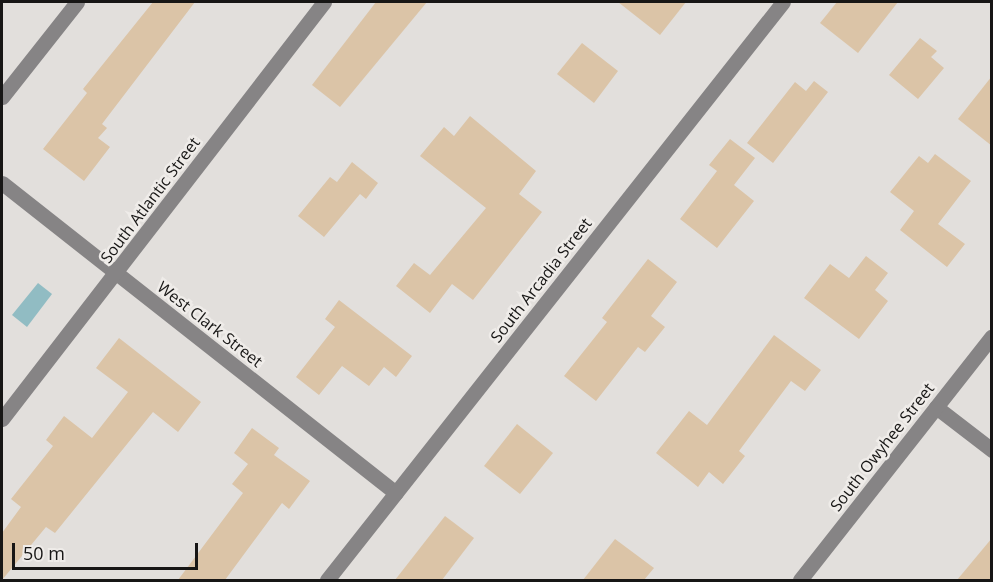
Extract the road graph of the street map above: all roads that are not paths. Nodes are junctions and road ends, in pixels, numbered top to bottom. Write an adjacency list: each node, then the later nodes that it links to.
1 (77, 2): 4 (street)
2 (324, 2): 6 (street, South Atlantic Street)
3 (783, 2): 11 (street, South Arcadia Street)
4 (2, 97)
5 (2, 183): 6 (street, West Clark Street)
6 (116, 273): 9 (street, South Atlantic Street); 11 (street, West Clark Street)
7 (992, 336): 8 (street, South Owyhee Street)
8 (936, 407): 10 (street); 13 (street, South Owyhee Street)
9 (2, 418)
10 (992, 450)
11 (396, 493): 12 (street, South Arcadia Street)
12 (327, 580)
13 (800, 580)

